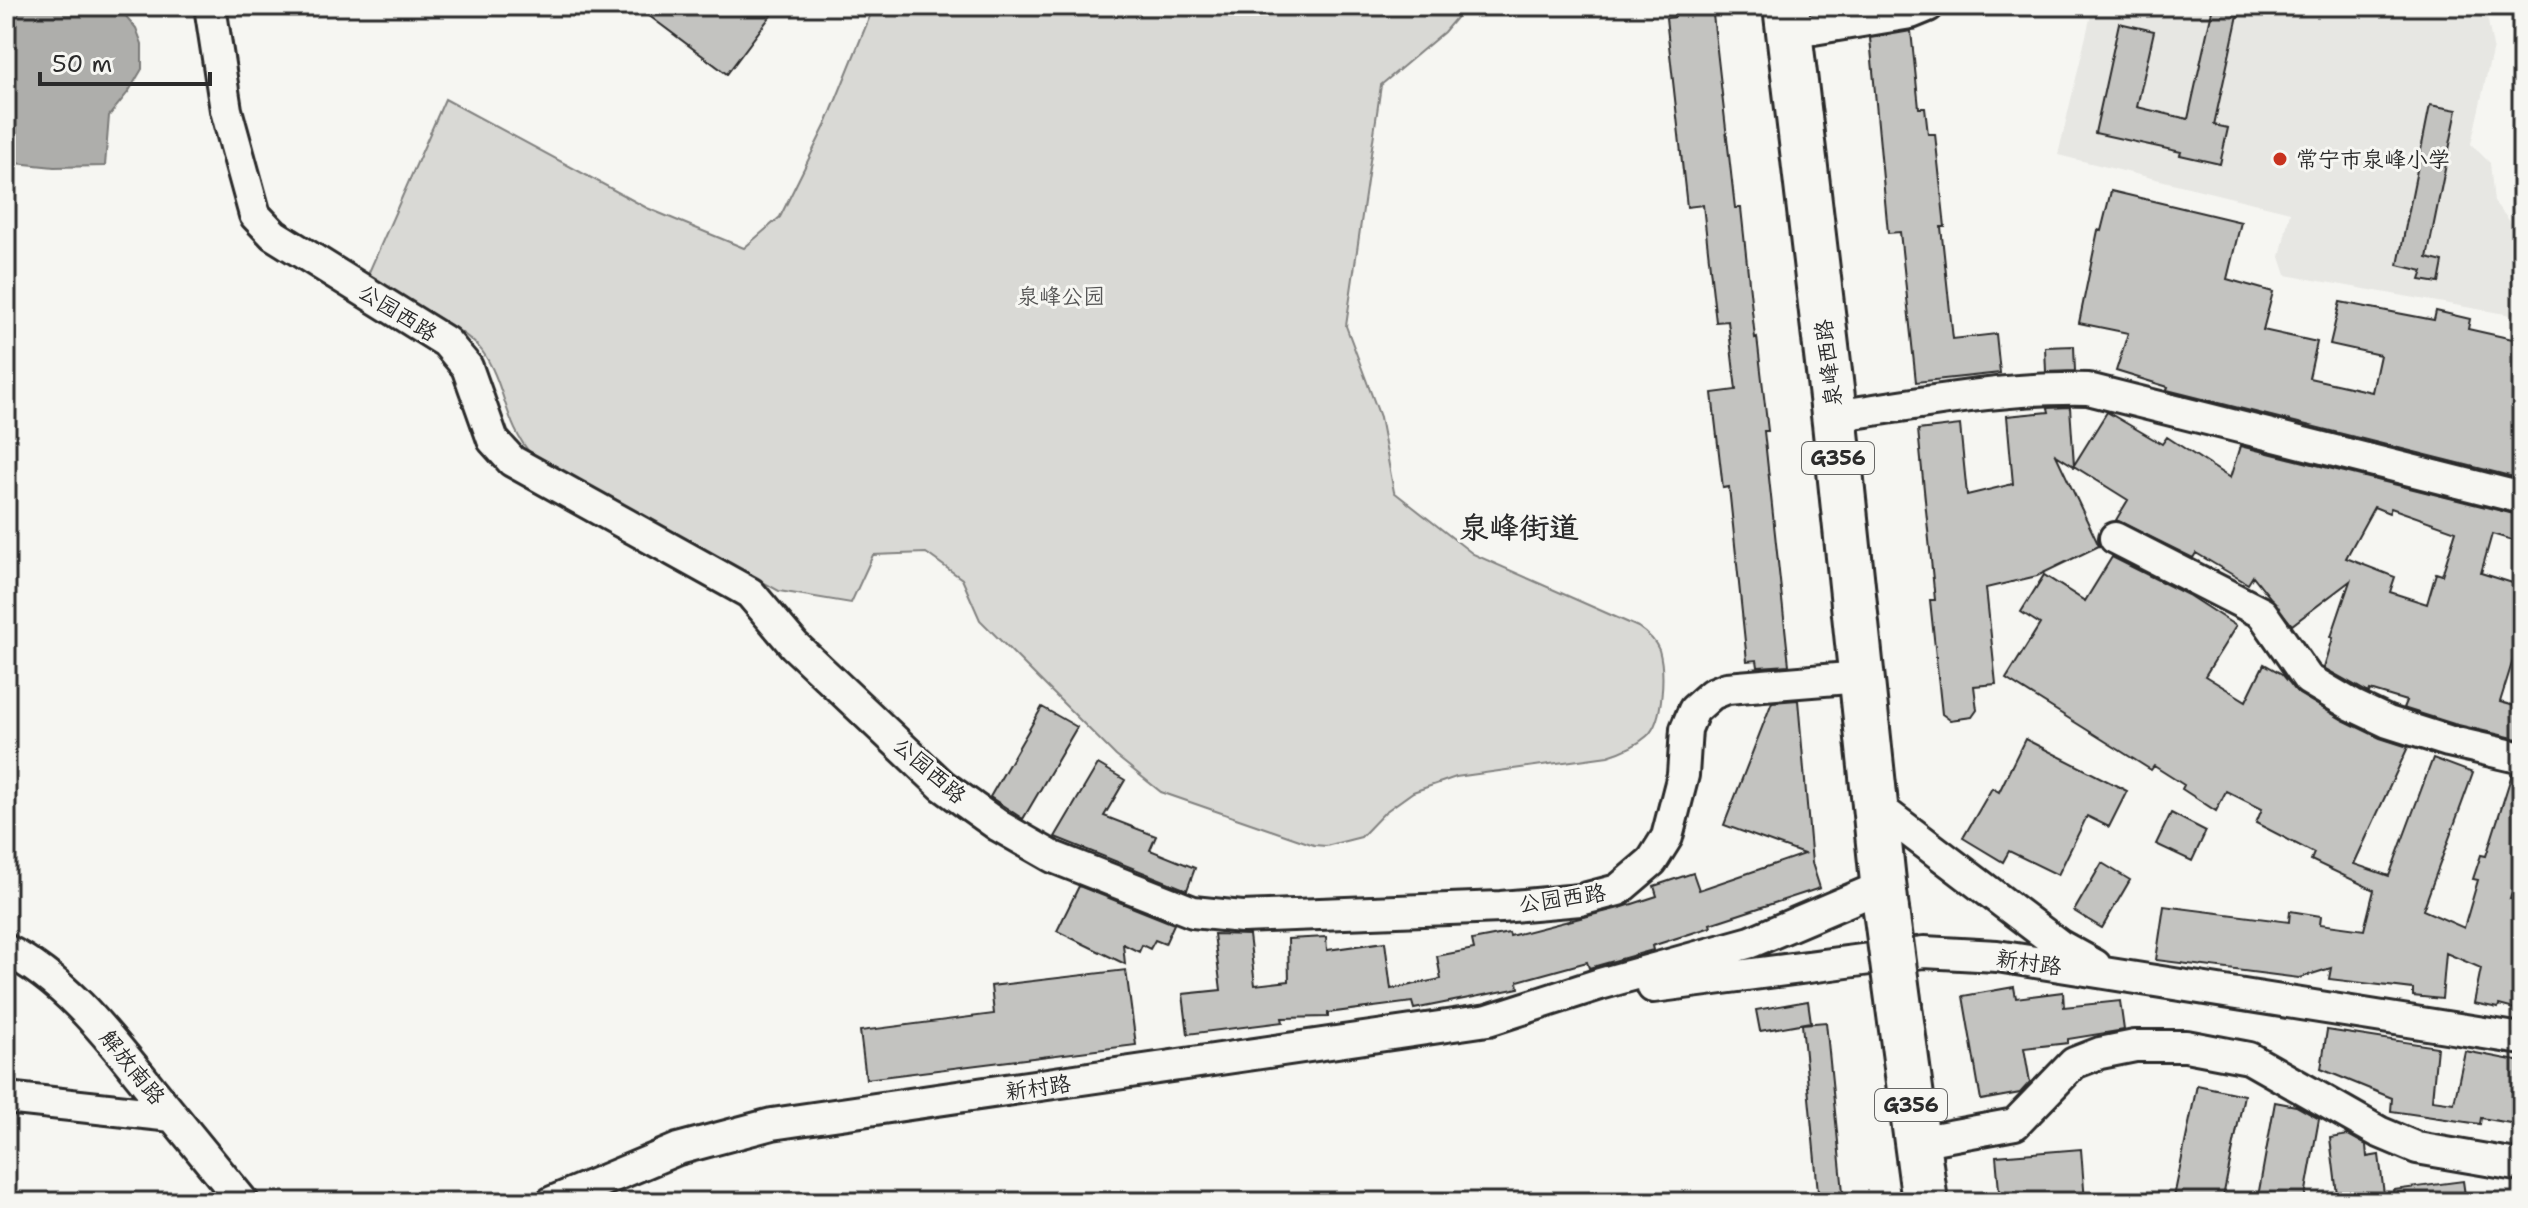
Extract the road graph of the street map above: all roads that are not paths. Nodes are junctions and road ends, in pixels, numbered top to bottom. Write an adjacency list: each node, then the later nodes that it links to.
1 (210, 6): 7 (street, 公园西路)
2 (1928, 6): 3 (street)
3 (1788, 20): 4 (highway, 泉峰西路 / G356)
4 (1834, 416): 5 (street); 7 (highway, 泉峰西路 / G356)
5 (2522, 498)
6 (2115, 538): 8 (street)
7 (1861, 677): 9 (highway, 泉峰西路 / G356)
8 (2522, 758)
9 (1875, 805): 10 (highway, 泉峰西路 / G356); 12 (street)
10 (1885, 898): 13 (street, 新村路); 17 (highway, G356, bridge)
11 (6, 950): 16 (street, 解放南路)
12 (2119, 975): 13 (street, 新村路); 14 (street, 新村路)
13 (1534, 1006): 20 (street, 新村路)
14 (2522, 1039)
15 (6, 1098): 16 (street)
16 (172, 1116): 19 (street, 解放南路)
17 (1917, 1142): 18 (street); 21 (highway, G356)
18 (2522, 1166)
19 (243, 1202)
20 (552, 1202)
21 (1925, 1202)

